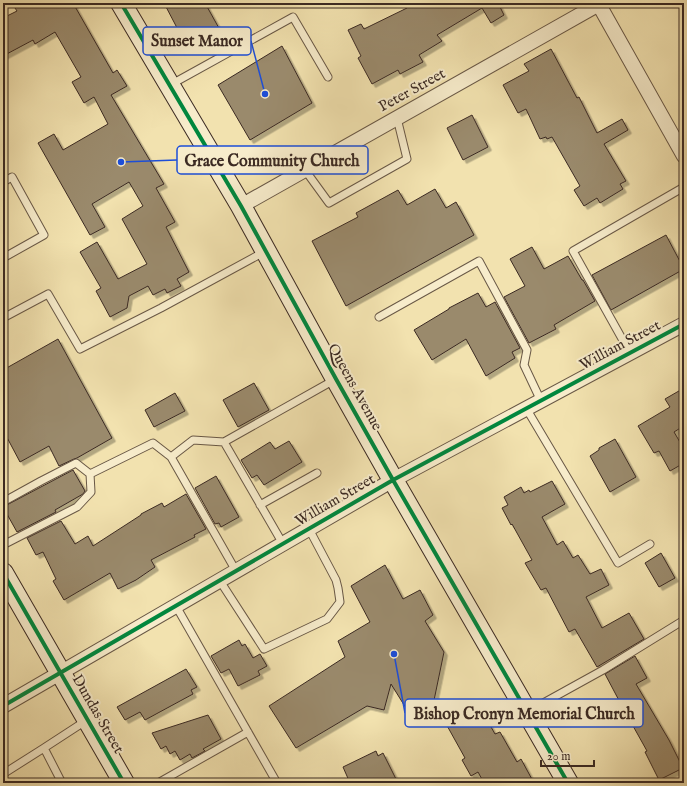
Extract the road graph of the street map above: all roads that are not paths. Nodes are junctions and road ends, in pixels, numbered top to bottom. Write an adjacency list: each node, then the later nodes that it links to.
1 (121, 3): 4 (main road, Queens Avenue)
2 (598, 4): 5 (street, Peter Street); 6 (street)
3 (328, 78): 4 (lane)
4 (170, 85): 10 (main road, Queens Avenue)
5 (397, 118): 7 (street, Peter Street); 7 (lane)
6 (684, 156)
7 (305, 170): 10 (street, Peter Street)
8 (3, 182): 12 (lane)
9 (684, 187): 16 (lane)
10 (241, 206): 11 (main road, Queens Avenue)
11 (266, 251): 13 (lane); 17 (main road, Queens Avenue)
12 (3, 258)
13 (3, 318)
14 (379, 318): 18 (lane)
15 (684, 324): 16 (street, William Street)
16 (630, 353): 18 (street, William Street)
17 (336, 379): 20 (lane); 24 (main road, Queens Avenue)
18 (541, 401): 19 (street, William Street)
19 (526, 408): 24 (street, William Street); 29 (lane)
20 (224, 442): 21 (lane); 26 (lane)
21 (171, 457): 22 (lane); 31 (lane)
22 (90, 474): 25 (lane); 30 (lane)
23 (317, 474): 26 (lane)
24 (393, 480): 27 (street, William Street); 38 (main road, Queens Avenue)
25 (3, 502)
26 (260, 505): 28 (lane)
27 (309, 529): 28 (street, William Street); 33 (lane)
28 (283, 544): 31 (street, William Street)
29 (650, 544)
30 (3, 545)
31 (236, 571): 33 (street, William Street)
32 (3, 573): 36 (main road, Dundas Street)
33 (220, 581): 34 (street, William Street)
34 (176, 606): 36 (street, William Street); 40 (lane)
35 (684, 620): 38 (lane)
36 (61, 673): 37 (street, William Street); 39 (main road, Dundas Street)
37 (3, 706)
38 (527, 712): 47 (main road, Queens Avenue)
39 (88, 720): 41 (lane); 44 (main road, Dundas Street)
40 (248, 732): 45 (lane); 46 (lane)
41 (44, 748): 42 (lane); 43 (lane)
42 (3, 774)
43 (62, 783)
44 (124, 783)
45 (158, 783)
46 (277, 783)
47 (568, 783)

